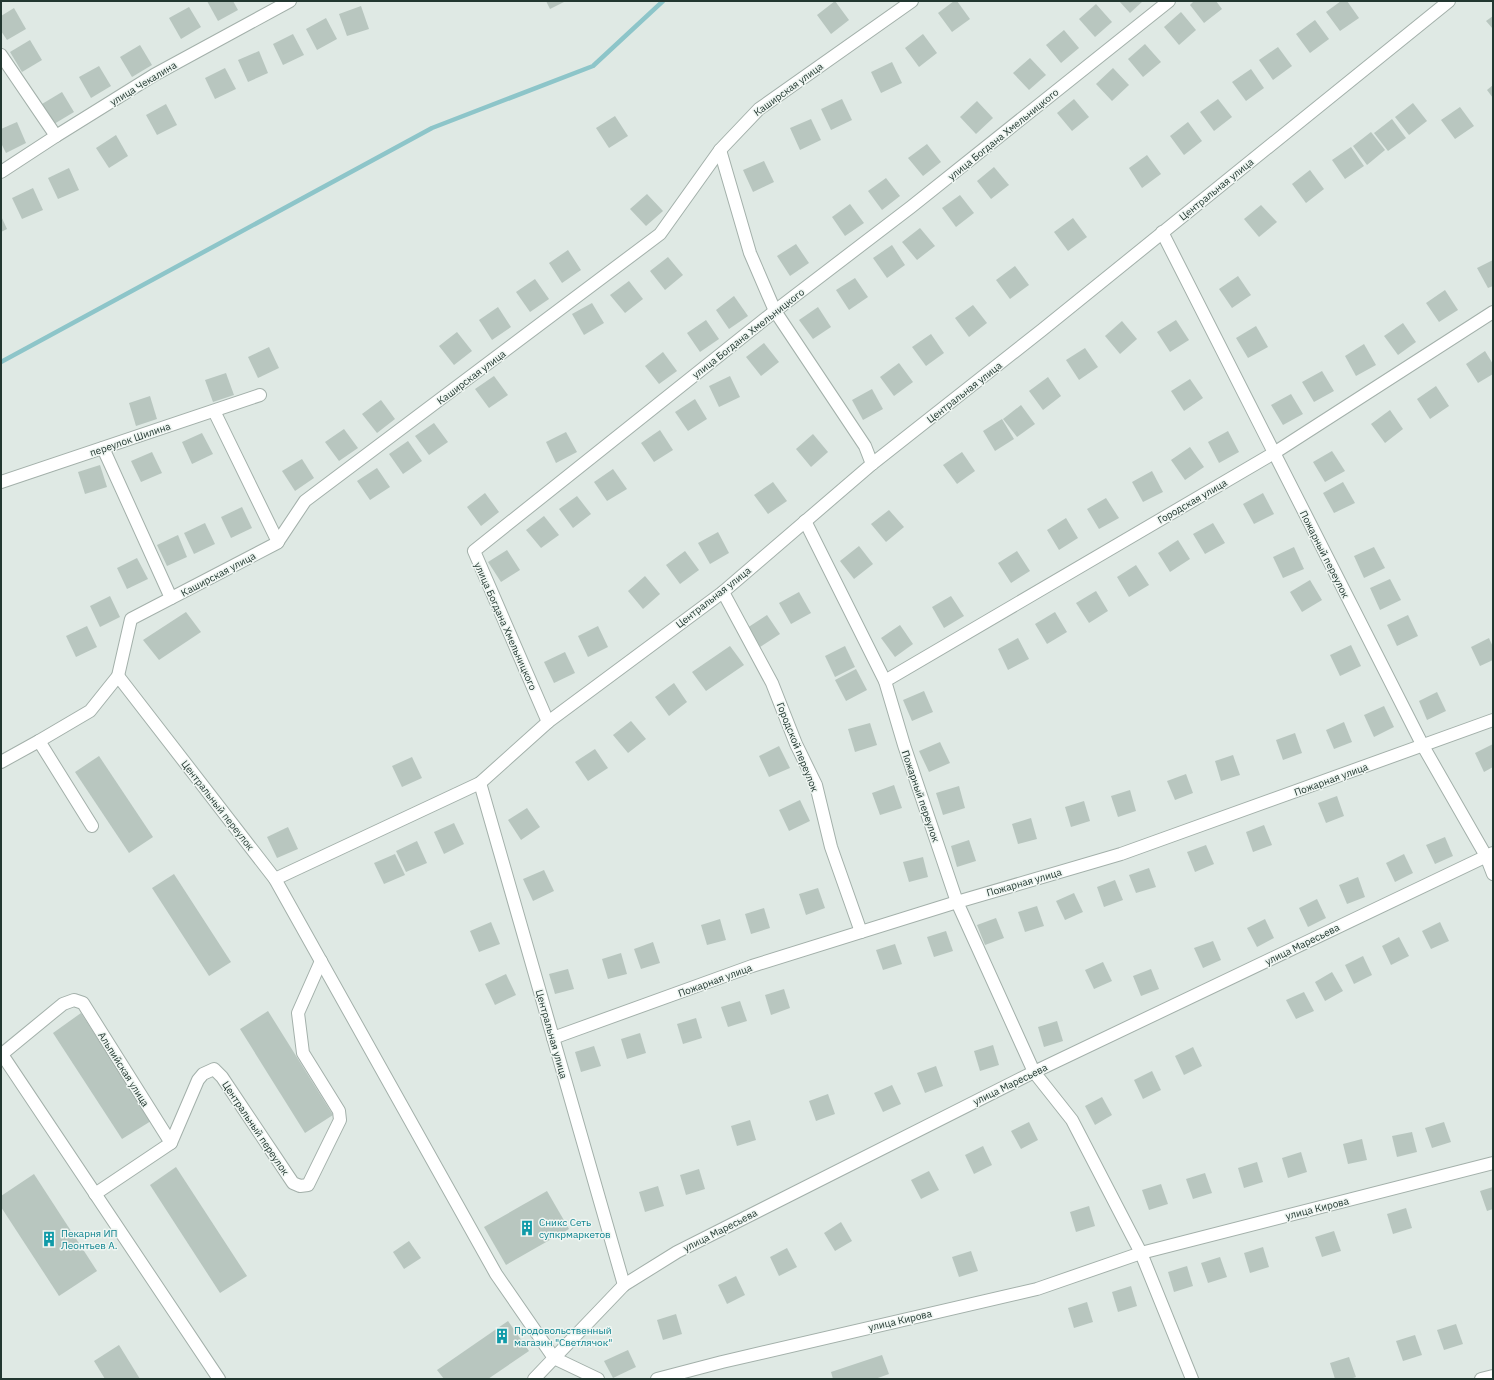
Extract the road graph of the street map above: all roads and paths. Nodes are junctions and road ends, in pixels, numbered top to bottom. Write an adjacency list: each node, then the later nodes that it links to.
1 (290, 1): 6 (street, улица Чекалина)
2 (912, 1): 7 (street, Каширская улица)
3 (1169, 1): 10 (street, улица Богдана Хмельницкого)
4 (1449, 1): 9 (street, Центральная улица)
5 (1, 55): 6 (street)
6 (56, 136): 8 (street, улица Чекалина)
7 (720, 150): 10 (street); 19 (street, Каширская улица)
8 (1, 172)
9 (1162, 232): 15 (street, Пожарный переулок); 16 (street, Центральная улица)
10 (775, 311): 16 (street); 25 (street, улица Богдана Хмельницкого)
11 (1493, 312): 15 (street, Городская улица)
12 (260, 395): 13 (street, переулок Шилина)
13 (214, 411): 14 (street, переулок Шилина); 19 (street)
14 (103, 448): 17 (street, переулок Шилина); 21 (street)
15 (1274, 453): 23 (street, Городская улица); 27 (street, Пожарный переулок)
16 (872, 464): 18 (street, Центральная улица)
17 (1, 482)
18 (805, 521): 20 (street, Центральная улица); 23 (street, Пожарный переулок)
19 (278, 542): 21 (street, Каширская улица)
20 (723, 592): 25 (street, Центральная улица); 35 (street, Городской переулок)
21 (171, 598): 22 (street, Каширская улица)
22 (118, 676): 26 (street, Каширская улица); 33 (street, Центральный переулок)
23 (885, 681): 34 (street, Пожарный переулок)
24 (1493, 720): 27 (street, Пожарная улица)
25 (548, 722): 29 (street, Центральная улица)
26 (39, 741): 28 (street, Каширская улица); 30 (street)
27 (1423, 746): 31 (street, Пожарный переулок); 34 (street, Пожарная улица)
28 (1, 762)
29 (480, 783): 33 (street, Центральная улица); 37 (street, Центральная улица)
30 (92, 826)
31 (1489, 854): 32 (street, Пожарный переулок); 39 (street, улица Маресьева)
32 (1493, 874)
33 (275, 879): 36 (street, Центральный переулок)
34 (957, 902): 35 (street, Пожарная улица); 39 (street, Пожарный переулок)
35 (861, 932): 37 (street, Пожарная улица)
36 (321, 961): 40 (street, Центральный переулок); 45 (street, Центральный переулок)
37 (553, 1038): 44 (street, Центральная улица)
38 (1, 1054): 40 (street, Альпийская улица); 42 (street, Альпийская улица)
39 (1034, 1072): 43 (street); 44 (street, улица Маресьева)
40 (171, 1143): 42 (street)
41 (1493, 1163): 43 (street, улица Кирова)
42 (95, 1194): 47 (street, Альпийская улица)
43 (1141, 1253): 50 (street, улица Кирова); 51 (street)
44 (624, 1285): 45 (street, улица Маресьева)
45 (554, 1358): 48 (street, улица Маресьева); 49 (street)
46 (1493, 1376): 52 (street)
47 (219, 1379)
48 (534, 1379)
49 (598, 1379)
50 (657, 1379)
51 (1192, 1379)
52 (1481, 1379)

